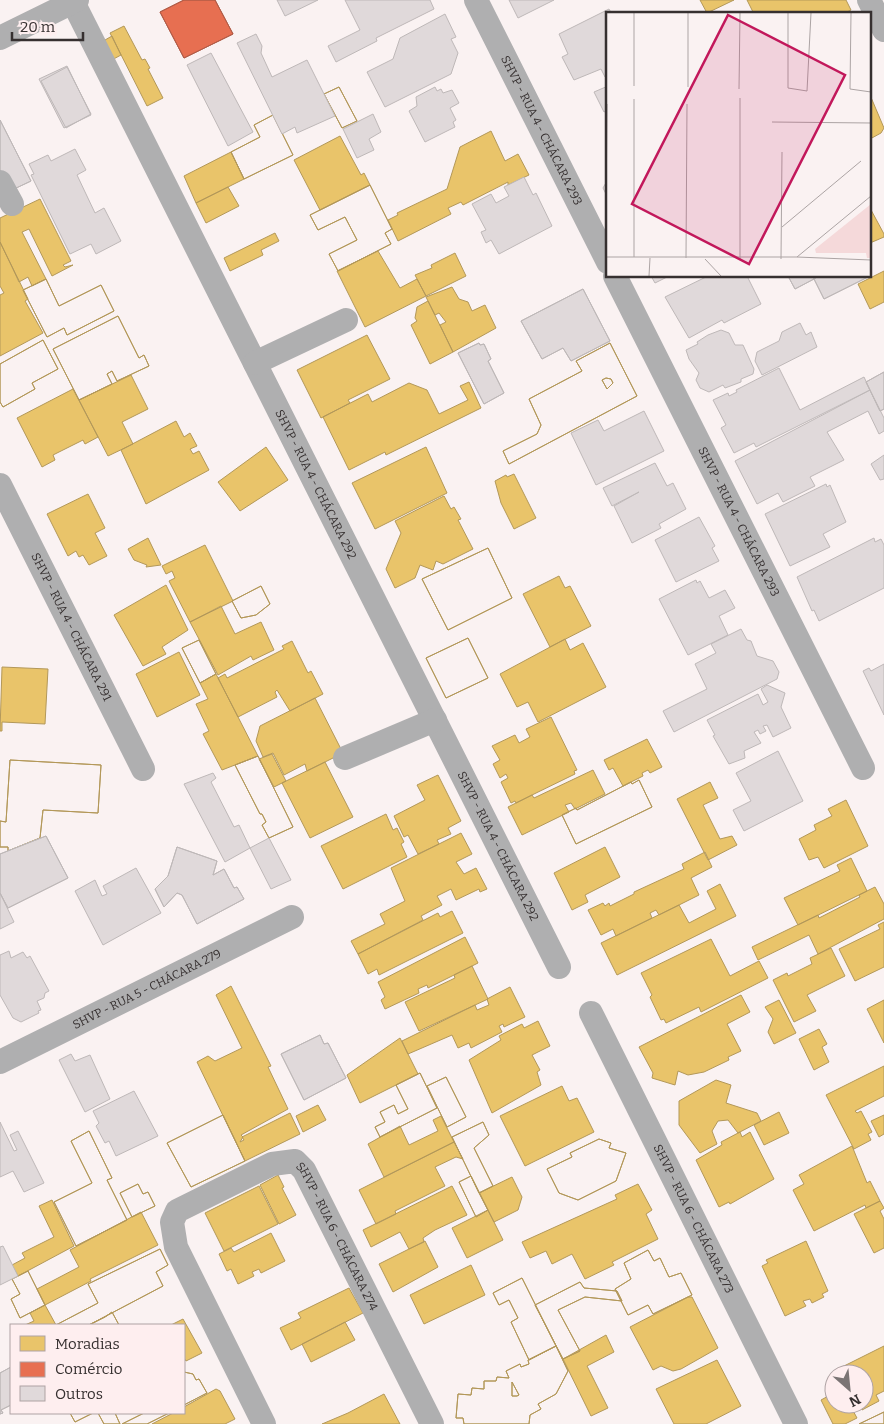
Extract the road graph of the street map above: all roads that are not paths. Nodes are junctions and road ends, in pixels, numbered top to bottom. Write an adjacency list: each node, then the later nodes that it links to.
1 (476, 0): 8 (street, SHVP - RUA 4 - CHÁCARA 293)
2 (868, 0): 4 (street)
3 (75, 1): 5 (street); 11 (street, SHVP - RUA 4 - CHÁCARA 292)
4 (884, 30)
5 (0, 38)
6 (0, 182): 7 (street)
7 (12, 204)
8 (606, 258)
9 (616, 278): 15 (street, SHVP - RUA 4 - CHÁCARA 293)
10 (346, 320): 11 (street)
11 (255, 363): 13 (street, SHVP - RUA 4 - CHÁCARA 292)
12 (0, 485): 16 (street, SHVP - RUA 4 - CHÁCARA 291)
13 (434, 720): 14 (street); 18 (street, SHVP - RUA 4 - CHÁCARA 292)
14 (345, 758)
15 (863, 768)
16 (143, 769)
17 (292, 917): 20 (street, SHVP - RUA 5 - CHÁCARA 279)
18 (559, 966)
19 (591, 1014): 23 (street, SHVP - RUA 6 - CHÁCARA 273)
20 (0, 1062)
21 (264, 1424): 22 (street, SHVP - RUA 6 - CHÁCARA 274)
22 (432, 1424)
23 (796, 1424)

